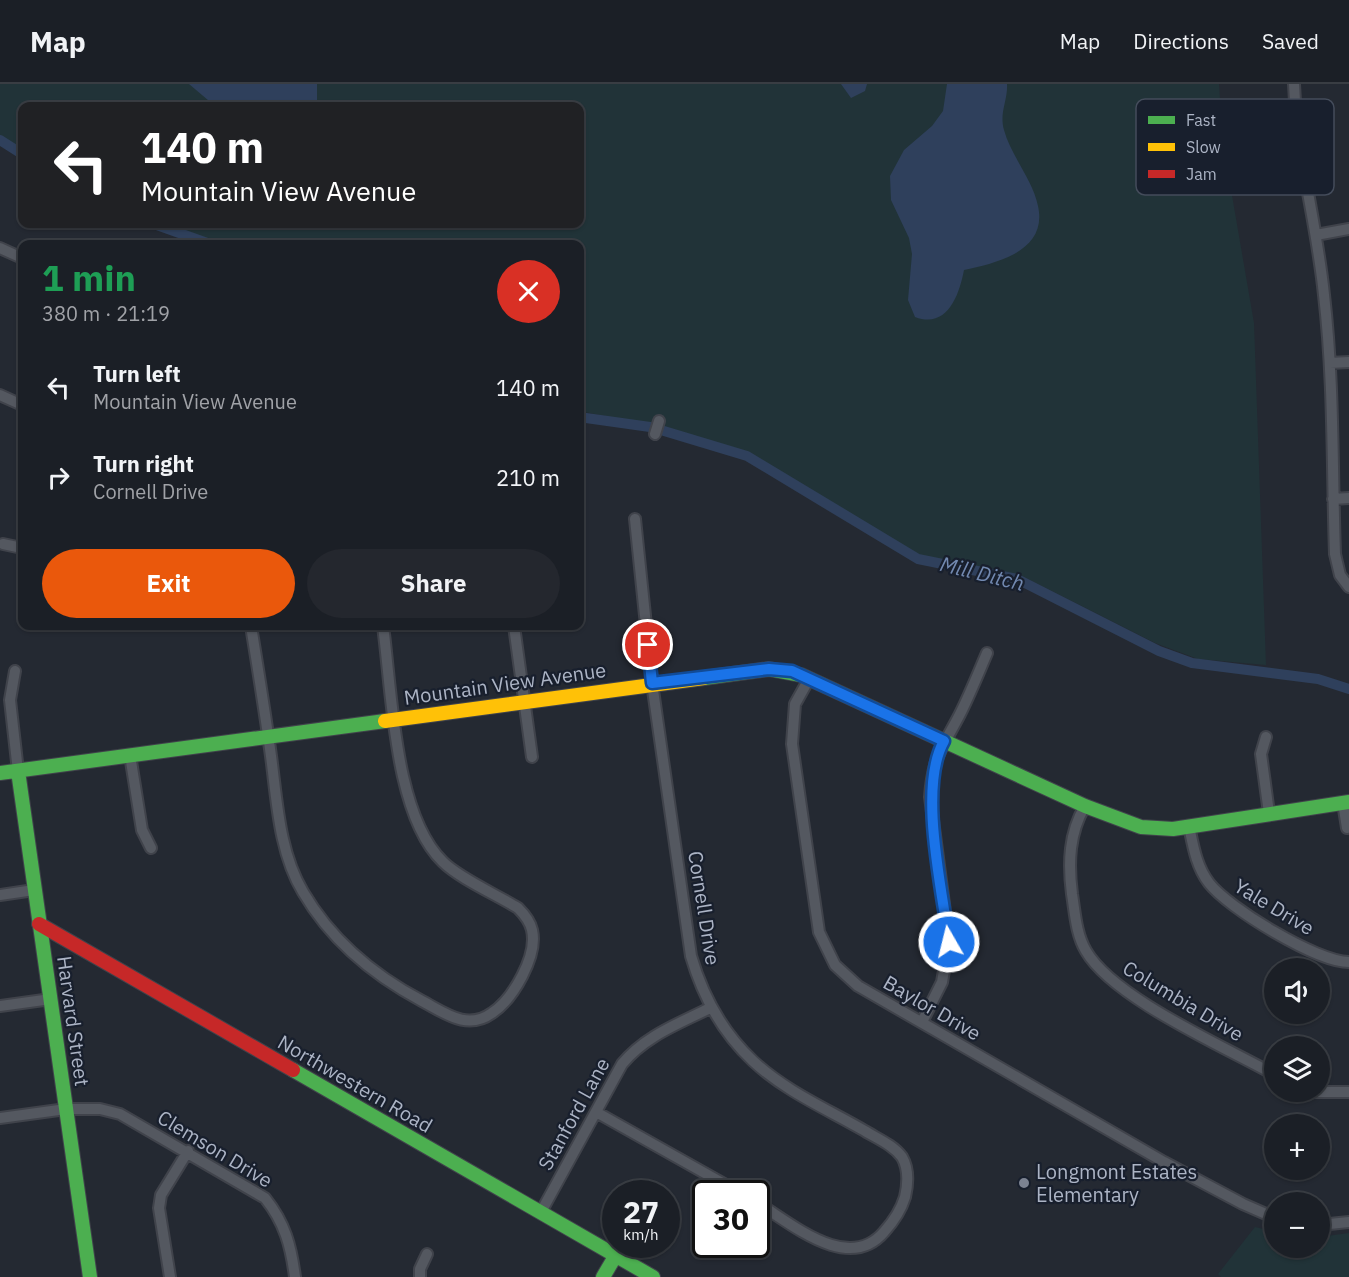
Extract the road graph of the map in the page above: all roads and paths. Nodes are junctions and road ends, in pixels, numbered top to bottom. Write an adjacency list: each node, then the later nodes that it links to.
1 (1294, 84): 2 (street)
2 (1295, 99)
3 (1308, 195): 5 (street)
4 (1349, 229): 5 (street)
5 (1316, 235): 9 (street)
6 (0, 248): 7 (street)
7 (18, 256)
8 (1349, 362): 9 (street)
9 (1330, 363): 15 (street)
10 (0, 395): 11 (street)
11 (18, 403)
12 (659, 421): 13 (street)
13 (655, 434)
14 (1349, 498): 15 (street)
15 (1333, 499): 19 (street)
16 (635, 519): 26 (street, Cornell Drive)
17 (3, 544): 18 (street)
18 (18, 547)
19 (1349, 587)
20 (253, 630): 29 (street)
21 (383, 630): 28 (street)
22 (514, 630): 27 (street)
23 (987, 653): 31 (street)
24 (15, 671): 34 (street)
25 (809, 679): 26 (street, Mountain View Avenue); 31 (street, Mountain View Avenue); 49 (street, Baylor Drive)
26 (652, 683): 27 (street, Mountain View Avenue); 48 (street, Cornell Drive)
27 (523, 701): 28 (street, Mountain View Avenue); 33 (street)
28 (394, 719): 29 (street, Mountain View Avenue); 29 (street)
29 (268, 736): 32 (street, Mountain View Avenue)
30 (1266, 737): 38 (street)
31 (944, 741): 37 (street, Mountain View Avenue); 49 (street)
32 (130, 755): 34 (street, Mountain View Avenue); 41 (street)
33 (532, 757)
34 (18, 771): 35 (street, Mountain View Avenue); 42 (street, Harvard Street)
35 (0, 773)
36 (1346, 803): 38 (street, Mountain View Avenue); 40 (street, Mountain View Avenue)
37 (1085, 806): 39 (street, Mountain View Avenue); 50 (street, Columbia Drive)
38 (1269, 813): 39 (street, Mountain View Avenue)
39 (1189, 826): 45 (street, Yale Drive)
40 (1347, 828)
41 (151, 848)
42 (34, 890): 43 (street); 44 (street, Harvard Street)
43 (0, 894)
44 (39, 924): 46 (street, Harvard Street); 59 (street, Northwestern Road)
45 (1349, 962)
46 (51, 999): 47 (street); 53 (street, Harvard Street)
47 (0, 1006)
48 (710, 1008): 54 (street, Stanford Lane); 58 (street, Cornell Drive)
49 (922, 1022): 60 (street, Baylor Drive)
50 (1264, 1069)
51 (1330, 1092): 52 (street)
52 (1349, 1092)
53 (66, 1109): 55 (street, Clemson Drive); 56 (street, Clemson Drive); 67 (street, Harvard Street)
54 (596, 1112): 57 (street); 59 (street, Stanford Lane)
55 (0, 1118)
56 (188, 1151): 68 (street); 69 (street, Clemson Drive)
57 (717, 1180)
58 (770, 1210)
59 (541, 1212): 63 (street, Northwestern Road)
60 (1264, 1213)
61 (1349, 1222): 62 (street)
62 (1330, 1224)
63 (602, 1247)
64 (428, 1254): 70 (street)
65 (614, 1258): 71 (street)
66 (621, 1258): 72 (street, Northwestern Road)
67 (90, 1277)
68 (170, 1277)
69 (295, 1277)
70 (420, 1277)
71 (603, 1277)
72 (653, 1277)

